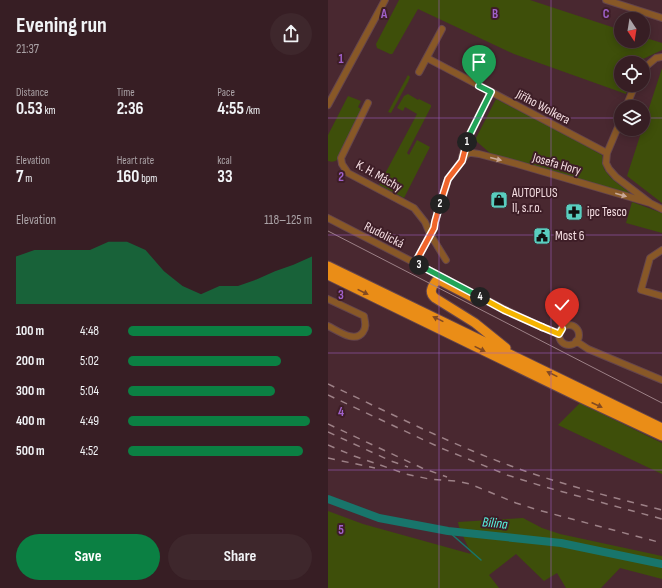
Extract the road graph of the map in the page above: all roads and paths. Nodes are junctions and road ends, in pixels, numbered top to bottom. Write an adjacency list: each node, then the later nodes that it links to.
1 (385, 0): 11 (street)
2 (606, 0): 3 (street)
3 (662, 18)
4 (442, 29): 6 (street)
5 (662, 57): 7 (street)
6 (427, 58): 8 (street); 9 (street, Jiřího Wolkera)
7 (650, 63)
8 (419, 72)
9 (491, 92): 13 (street, Jiřího Wolkera); 14 (street, Josefa Hory)
10 (368, 103): 18 (street, K. H. Máchy)
11 (328, 105)
12 (614, 136): 13 (street)
13 (607, 153): 15 (street)
14 (462, 161): 15 (street, Josefa Hory, one-way to 15); 18 (street, Josefa Hory)
15 (650, 203): 16 (street)
16 (662, 209)
17 (328, 218): 21 (street, Rudolická)
18 (430, 234): 20 (street, K. H. Máchy); 21 (street, Josefa Hory)
19 (662, 250): 24 (street)
20 (446, 260)
21 (415, 263): 26 (street, Rudolická)
22 (328, 266): 30 (highway, one-way to 22)
23 (328, 275): 33 (highway, one-way to 33)
24 (662, 296)
25 (328, 299): 27 (street)
26 (485, 300): 28 (street, Rudolická); 30 (highway)
27 (328, 326)
28 (559, 334): 29 (street, Rudolická); 29 (street)
29 (576, 342): 31 (street, Rudolická)
30 (524, 360): 32 (highway, one-way to 30)
31 (662, 380)
32 (662, 428)
33 (662, 436)

